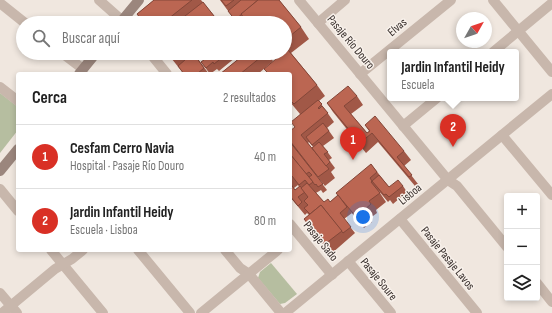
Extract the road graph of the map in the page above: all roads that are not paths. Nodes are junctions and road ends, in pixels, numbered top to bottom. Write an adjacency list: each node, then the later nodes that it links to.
1 (99, 0): 10 (street)
2 (139, 0): 11 (main road)
3 (299, 0): 12 (street, Pasaje Río Douro)
4 (345, 0): 12 (street)
5 (450, 0): 14 (street, Elvas)
6 (493, 0): 13 (street)
7 (552, 3): 13 (street)
8 (0, 4): 9 (street)
9 (16, 16)
10 (116, 16)
11 (127, 16)
12 (318, 23): 23 (street, Pasaje Río Douro)
13 (518, 31): 15 (street); 22 (street)
14 (390, 49)
15 (497, 49)
16 (387, 52): 23 (street, Elvas)
17 (69, 60): 20 (street)
18 (90, 60): 20 (main road)
19 (156, 60): 21 (street)
20 (81, 72)
21 (165, 72)
22 (552, 72)
23 (360, 74): 28 (street, Pasaje Río Douro)
24 (0, 87): 26 (street)
25 (552, 94): 29 (street, Lisboa)
26 (16, 99)
27 (433, 101): 28 (street)
28 (403, 126): 32 (street, Pasaje Río Douro)
29 (502, 135): 32 (street, Lisboa); 34 (street)
30 (16, 151): 31 (main road)
31 (0, 171)
32 (448, 180): 36 (street, Lisboa); 38 (street, Pasaje Río Douro)
33 (0, 189): 35 (street)
34 (552, 195)
35 (16, 208)
36 (400, 219): 44 (street, Lisboa); 59 (street, Pasaje Pasaje Lavos)
37 (294, 237): 47 (street, Pasaje Sado)
38 (504, 243)
39 (53, 252): 45 (street)
40 (80, 252): 45 (street)
41 (140, 252): 54 (street)
42 (227, 252): 46 (street)
43 (276, 252): 46 (street)
44 (348, 261): 47 (street, Lisboa); 58 (street, Pasaje Soure)
45 (63, 264): 51 (street); 53 (street)
46 (249, 274): 55 (street); 56 (street)
47 (332, 275): 57 (street, Lisboa)
48 (540, 287): 50 (street)
49 (0, 293): 51 (street)
50 (552, 302)
51 (14, 309): 52 (street)
52 (2, 313)
53 (103, 313)
54 (190, 313)
55 (201, 313)
56 (281, 313)
57 (285, 313)
58 (391, 313)
59 (477, 313)

